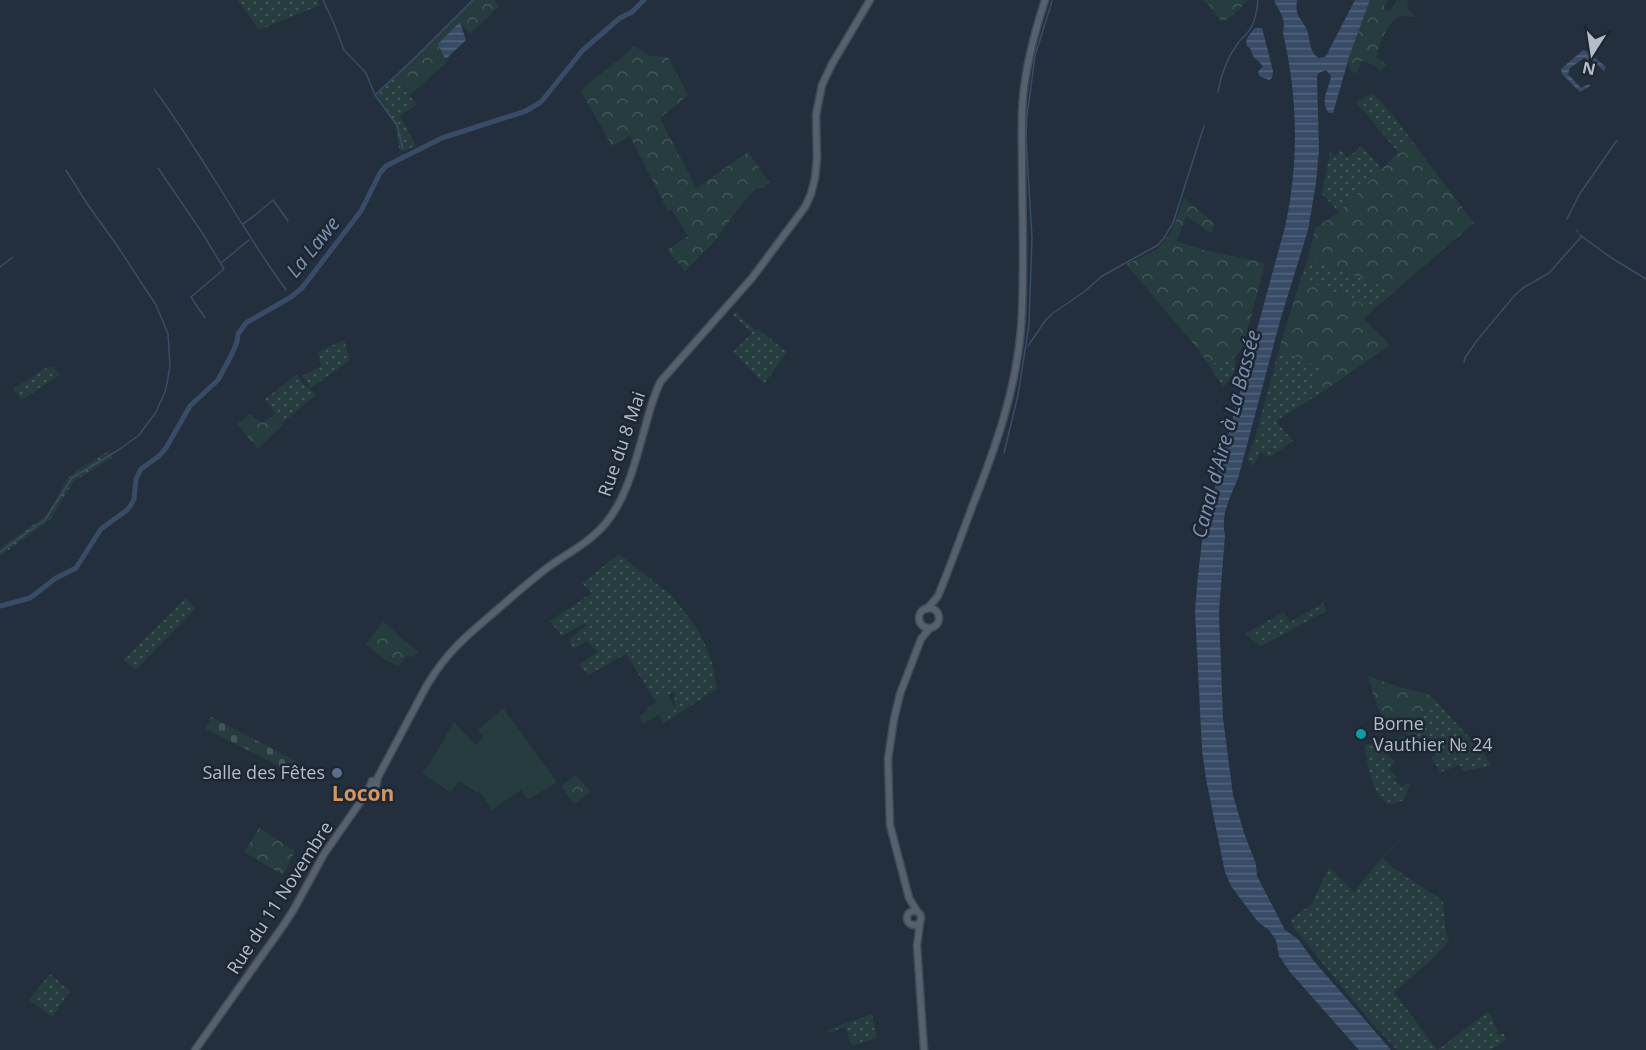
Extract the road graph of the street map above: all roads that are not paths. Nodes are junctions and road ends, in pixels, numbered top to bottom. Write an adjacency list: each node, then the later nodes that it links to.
1 (870, 0): 9 (main road, Rue du 8 Mai)
2 (1045, 0): 3 (main road)
3 (938, 596): 4 (main road); 5 (main road)
4 (927, 609): 5 (main road); 6 (main road)
5 (937, 612): 7 (main road)
6 (922, 625): 7 (main road); 8 (main road)
7 (930, 628): 8 (main road)
8 (921, 639): 10 (main road)
9 (373, 784): 16 (main road, Rue du 11 Novembre)
10 (909, 898): 11 (main road); 12 (main road)
11 (917, 911): 12 (main road); 13 (main road)
12 (908, 913): 14 (main road)
13 (920, 922): 14 (main road); 15 (main road)
14 (911, 925): 15 (main road)
15 (917, 946): 17 (main road)
16 (195, 1050)
17 (924, 1050)

